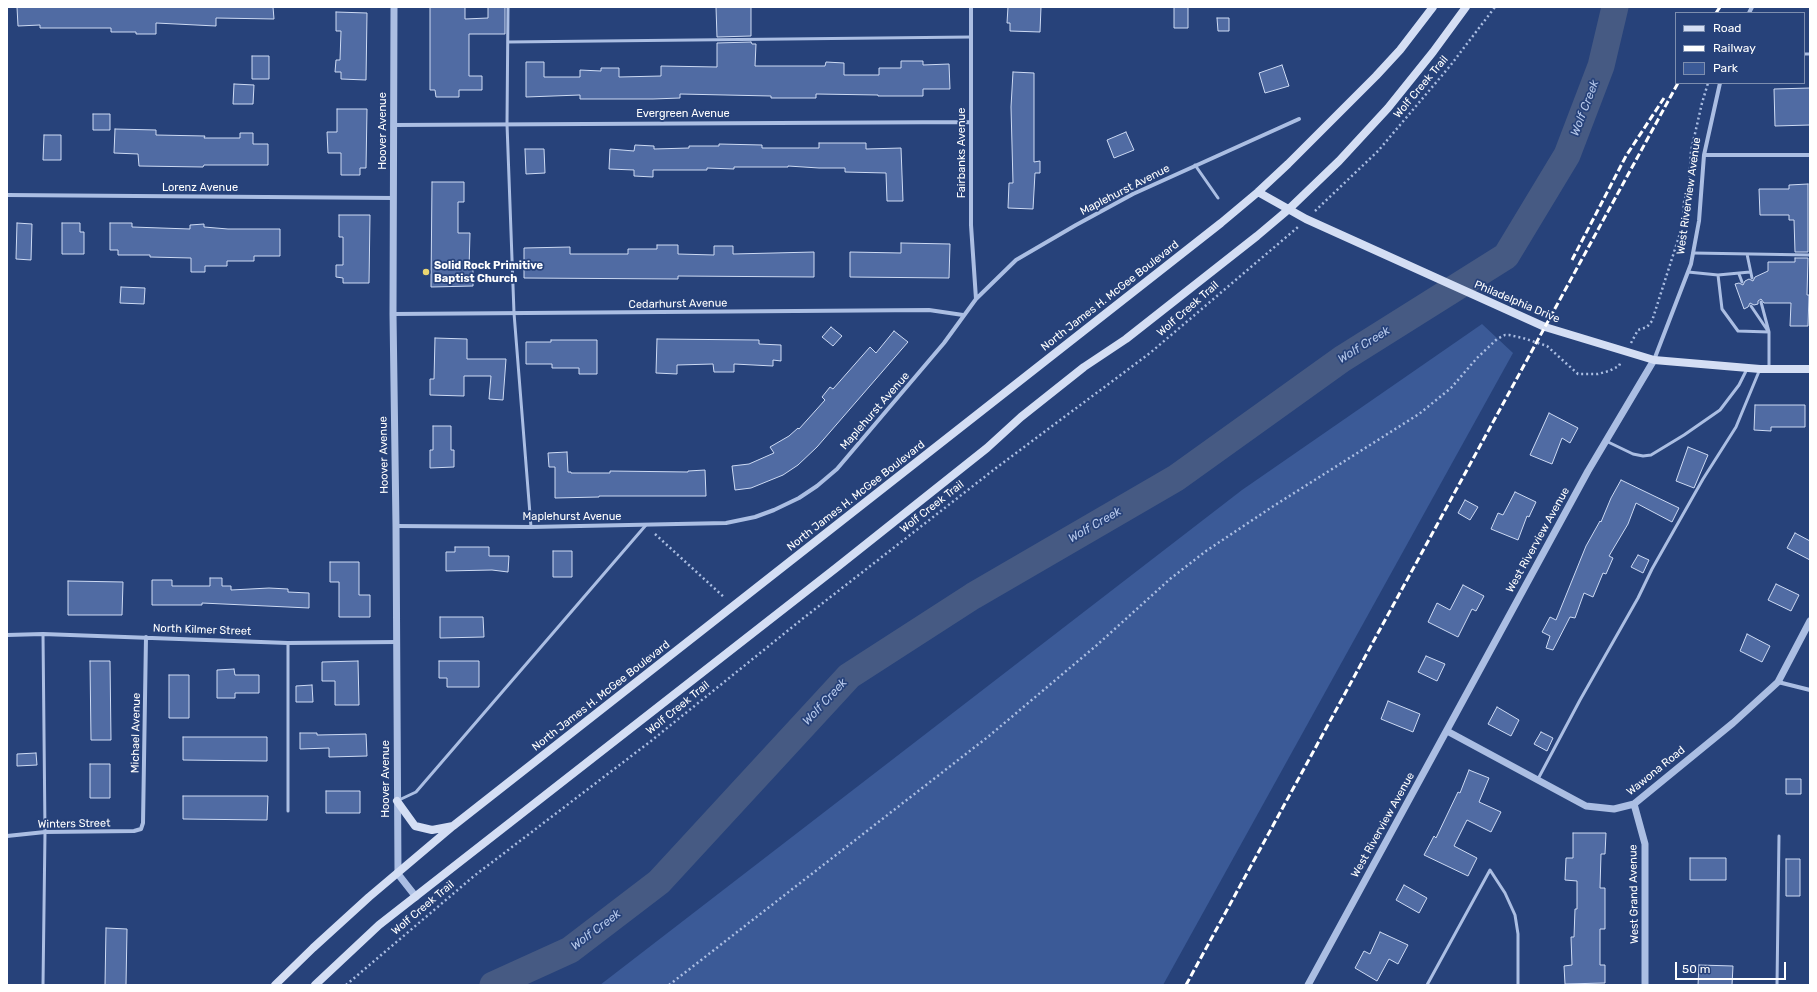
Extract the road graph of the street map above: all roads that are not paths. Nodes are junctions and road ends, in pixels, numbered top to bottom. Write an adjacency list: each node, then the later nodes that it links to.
1 (394, 7): 12 (street, Hoover Avenue)
2 (508, 7): 7 (lane)
3 (971, 7): 6 (street, Fairbanks Avenue)
4 (1433, 7): 16 (main road, North James H. McGee Boulevard)
5 (1466, 7): 20 (main road)
6 (971, 37): 7 (lane); 10 (street, Fairbanks Avenue)
7 (508, 42): 11 (lane)
8 (1720, 84): 13 (street, West Riverview Avenue)
9 (1299, 119): 15 (street, Maplehurst Avenue)
10 (971, 122): 11 (street, Evergreen Avenue); 30 (street, Fairbanks Avenue)
11 (507, 124): 12 (street, Evergreen Avenue); 34 (lane)
12 (394, 125): 18 (street, Hoover Avenue)
13 (1704, 155): 14 (street); 21 (street, West Riverview Avenue)
14 (1810, 155)
15 (1195, 165): 19 (lane); 30 (street, Maplehurst Avenue)
16 (1258, 192): 20 (main road, Philadelphia Drive); 58 (main road, North James H. McGee Boulevard)
17 (7, 195): 18 (street, Lorenz Avenue)
18 (394, 198): 33 (street, Hoover Avenue)
19 (1218, 198)
20 (1289, 209): 37 (main road, Philadelphia Drive); 64 (main road)
21 (1693, 253): 22 (lane); 24 (street, West Riverview Avenue)
22 (1747, 254): 23 (lane); 25 (lane)
23 (1810, 255)
24 (1688, 272): 27 (lane); 37 (street, West Riverview Avenue)
25 (1750, 272): 26 (lane); 28 (lane)
26 (1739, 274): 27 (lane); 29 (lane)
27 (1718, 275): 36 (lane)
28 (1752, 278)
29 (1742, 282)
30 (976, 299): 35 (street, Maplehurst Avenue)
31 (1761, 302): 36 (lane)
32 (1751, 306): 36 (lane)
33 (393, 314): 34 (street, Cedarhurst Avenue); 43 (street, Hoover Avenue)
34 (514, 314): 35 (street, Cedarhurst Avenue); 44 (lane)
35 (963, 315): 42 (street, Maplehurst Avenue)
36 (1769, 332): 39 (lane)
37 (1654, 360): 38 (main road, Philadelphia Drive); 41 (street, West Riverview Avenue)
38 (1747, 368): 39 (main road, Philadelphia Drive); 41 (lane)
39 (1764, 369): 40 (main road, Philadelphia Drive); 54 (lane)
40 (1810, 369)
41 (1606, 441): 53 (street, West Riverview Avenue)
42 (646, 525): 44 (street, Maplehurst Avenue); 55 (lane)
43 (396, 526): 44 (street, Maplehurst Avenue); 49 (street, Hoover Avenue)
44 (531, 526)
45 (1810, 621): 51 (street, Wawona Road)
46 (43, 634): 47 (street, North Kilmer Street); 48 (street, North Kilmer Street); 60 (lane)
47 (7, 635)
48 (146, 637): 50 (street, North Kilmer Street); 59 (street, Michael Avenue)
49 (397, 642): 50 (street, North Kilmer Street); 55 (street, Hoover Avenue)
50 (288, 643): 57 (lane)
51 (1778, 682): 52 (street); 56 (street, Wawona Road)
52 (1810, 690)
53 (1447, 732): 54 (street, Wawona Road); 68 (street, West Riverview Avenue)
54 (1538, 781): 56 (street, Wawona Road)
55 (397, 801): 58 (main road); 63 (street, Hoover Avenue)
56 (1634, 804): 71 (street, West Grand Avenue)
57 (288, 811)
58 (453, 826): 63 (main road, North James H. McGee Boulevard)
59 (141, 829): 60 (street, Winters Street)
60 (45, 832): 61 (street, Winters Street); 65 (lane)
61 (7, 836)
62 (1779, 836): 72 (lane)
63 (398, 874): 64 (street); 66 (main road, North James H. McGee Boulevard)
64 (416, 897): 67 (main road)
65 (43, 985)
66 (275, 985)
67 (315, 985)
68 (1308, 985)
69 (1427, 985): 70 (lane)
70 (1518, 985)
71 (1645, 985)
72 (1777, 985)

